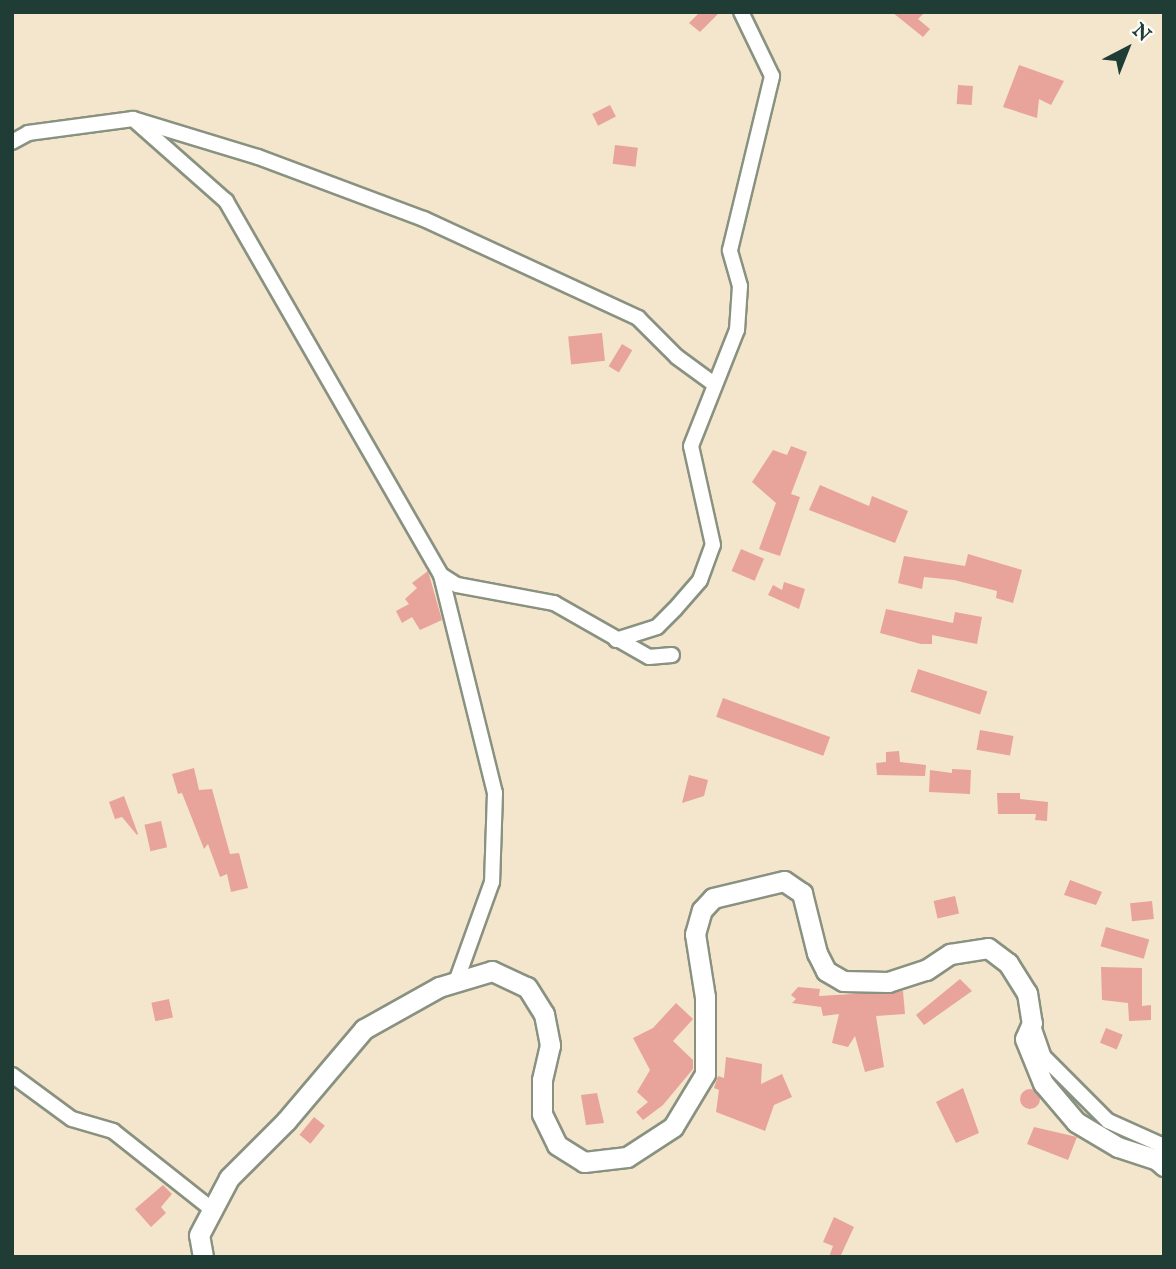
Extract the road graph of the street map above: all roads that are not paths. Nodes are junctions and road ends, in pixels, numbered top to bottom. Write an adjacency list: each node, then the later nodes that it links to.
1 (741, 12): 4 (street)
2 (133, 119): 3 (street); 4 (street); 5 (street)
3 (12, 142)
4 (715, 384): 6 (street)
5 (441, 575): 6 (street); 8 (street)
6 (616, 640): 7 (street)
7 (673, 655)
8 (456, 982): 9 (street); 13 (street)
9 (1032, 1023): 11 (street); 12 (street)
10 (12, 1075): 13 (street)
11 (1164, 1146)
12 (1164, 1166)
13 (210, 1208): 14 (street)
14 (203, 1257)

